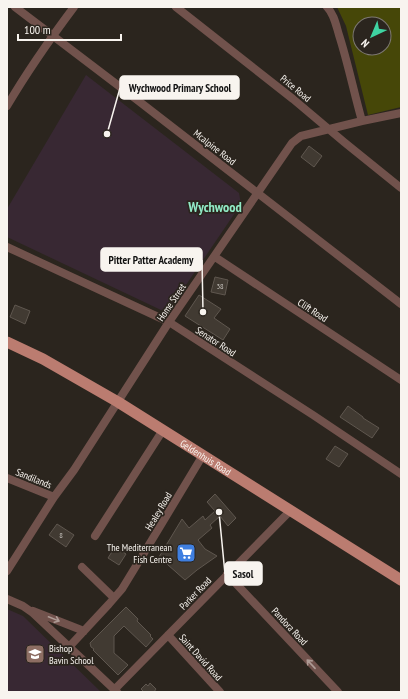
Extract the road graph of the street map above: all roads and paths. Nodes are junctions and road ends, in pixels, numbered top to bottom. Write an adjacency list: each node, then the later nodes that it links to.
1 (15, 7): 5 (street, Mcalpine Road)
2 (74, 7): 5 (street)
3 (176, 7): 9 (street, Price Road)
4 (327, 7): 8 (street)
5 (53, 35): 6 (street); 11 (street, Mcalpine Road)
6 (7, 106)
7 (401, 113): 8 (street, Home Street)
8 (362, 121): 9 (street, Home Street)
9 (329, 129): 10 (street, Price Road); 11 (street, Home Street)
10 (401, 188)
11 (258, 192): 13 (street, Home Street); 14 (street, Mcalpine Road)
12 (7, 246): 15 (street, Senator Road)
13 (215, 257): 15 (street, Home Street); 17 (street, Clift Road)
14 (401, 304)
15 (169, 322): 18 (street, Home Street); 21 (street, Senator Road)
16 (7, 342): 18 (main road, Geldenhuis Road)
17 (401, 380)
18 (118, 402): 19 (main road, Geldenhuis Road); 23 (street, Home Street)
19 (163, 430): 20 (main road, Geldenhuis Road); 25 (street)
20 (202, 455): 24 (main road, Geldenhuis Road); 30 (street, Healey Road)
21 (401, 474)
22 (7, 478): 23 (street, Sandilands)
23 (54, 497): 27 (street, Home Street)
24 (291, 510): 28 (street, Parker Road); 29 (main road, Geldenhuis Road)
25 (95, 536)
26 (82, 567): 30 (street)
27 (7, 570)
28 (227, 574): 34 (street, Parker Road); 38 (street, Pandora Road, one-way to 28)
29 (401, 580)
30 (114, 598): 33 (street, Healey Road)
31 (7, 600): 32 (street)
32 (23, 606): 33 (street, one-way to 33); 35 (street)
33 (84, 631): 35 (street, Healey Road)
34 (168, 635): 36 (street, Parker Road); 37 (street, Saint David Road)
35 (69, 647): 36 (street)
36 (115, 691)
37 (220, 692)
38 (338, 692)

